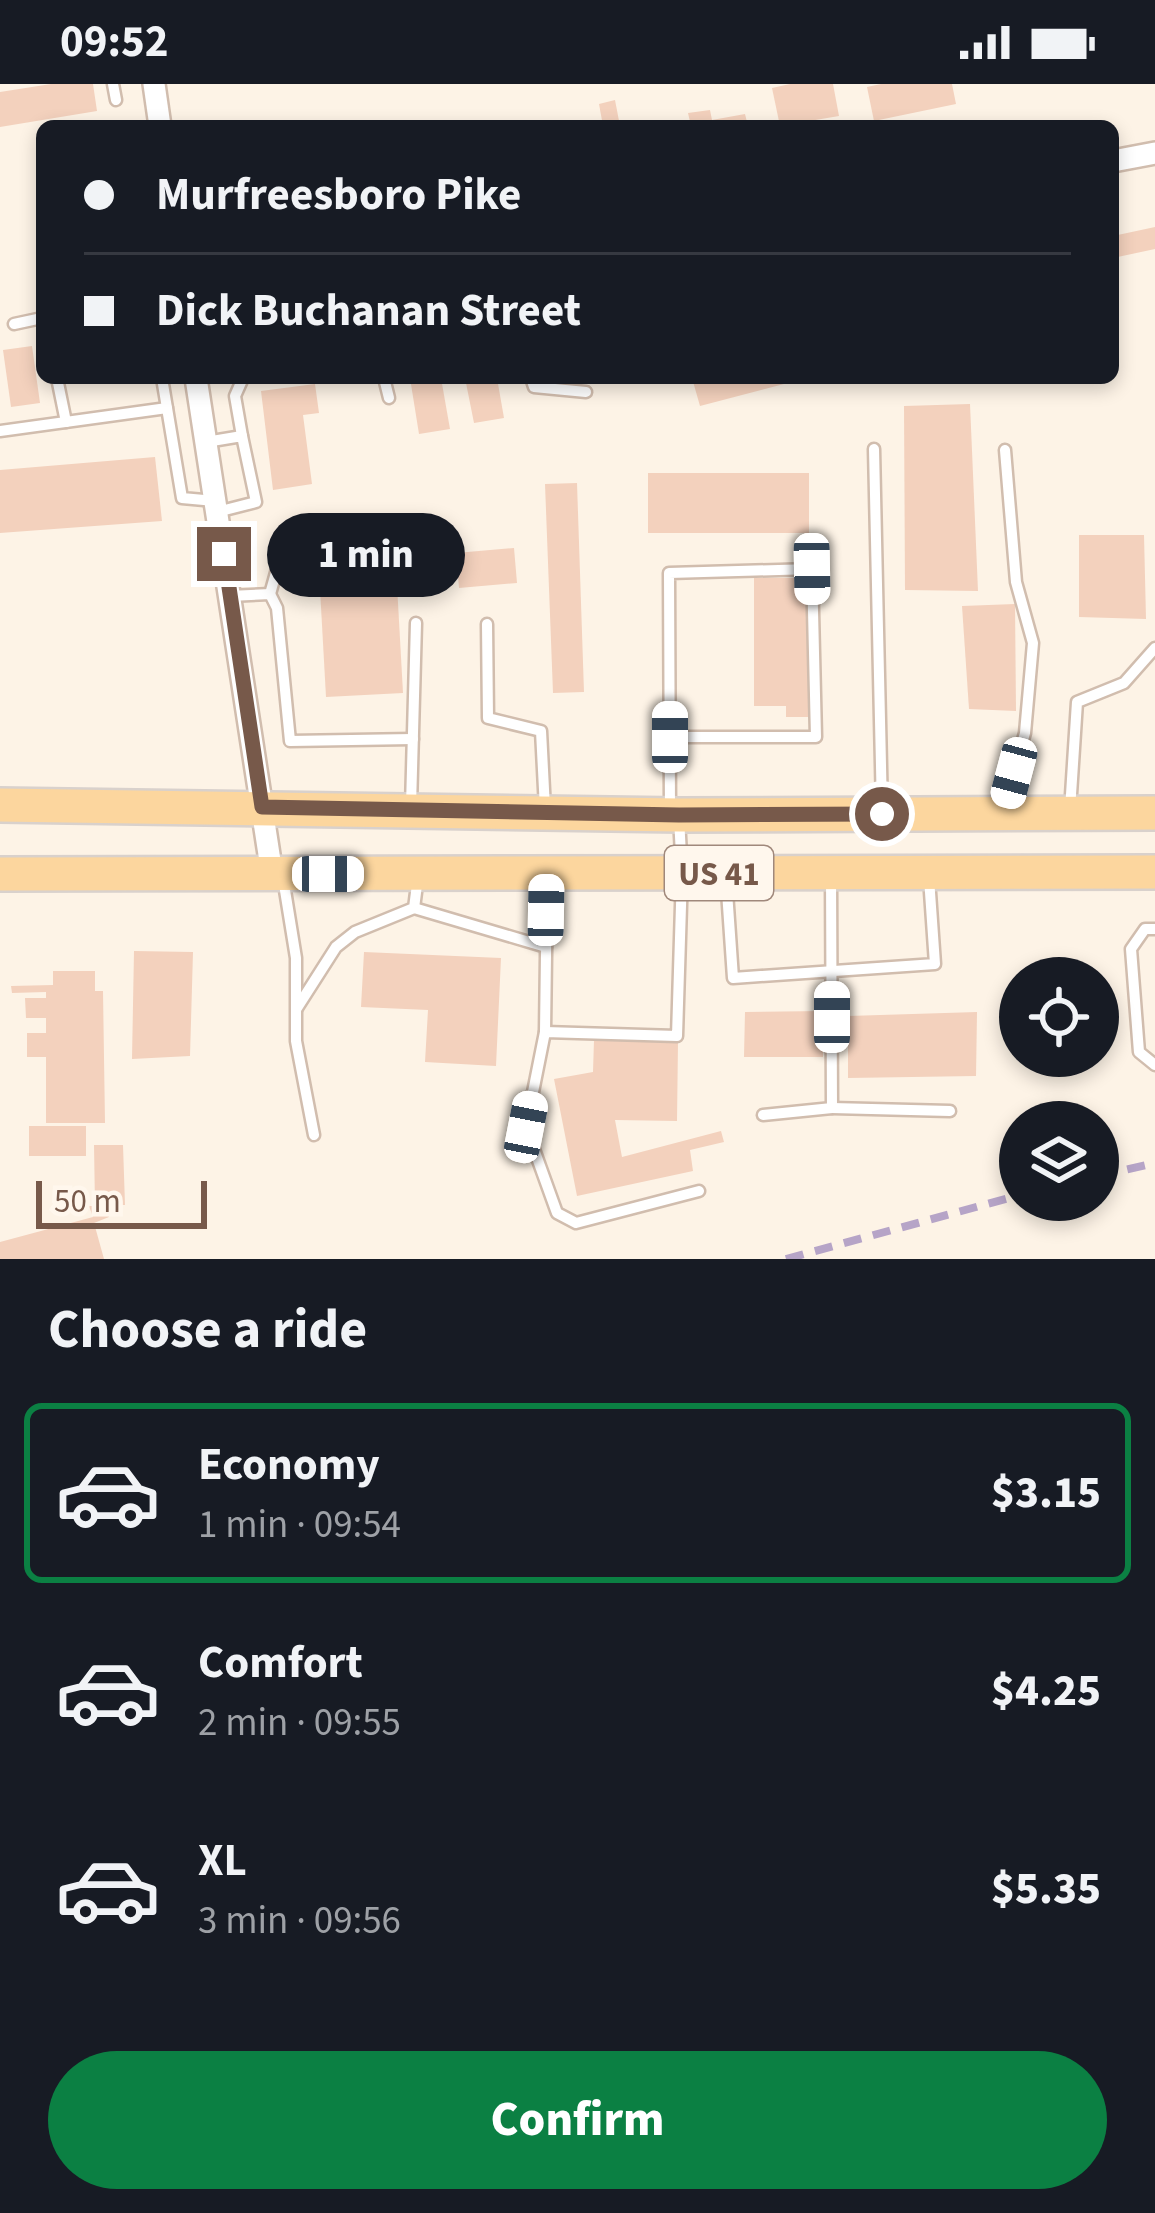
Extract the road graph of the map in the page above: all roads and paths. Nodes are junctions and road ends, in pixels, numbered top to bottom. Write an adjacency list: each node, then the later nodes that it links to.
1 (112, 84): 3 (lane)
2 (154, 84): 4 (street)
3 (116, 100)
4 (159, 120)
5 (1155, 153): 6 (street)
6 (1119, 160)
7 (36, 319): 8 (lane)
8 (14, 324)
9 (58, 384): 18 (lane)
10 (163, 384): 17 (lane)
11 (197, 384): 21 (street)
12 (240, 384): 20 (lane)
13 (386, 384): 16 (lane)
14 (533, 384): 15 (lane)
15 (586, 392)
16 (389, 398)
17 (166, 408): 18 (lane); 24 (lane)
18 (66, 422): 19 (lane)
19 (0, 431)
20 (242, 436): 21 (lane); 24 (lane)
21 (206, 442): 24 (street)
22 (874, 448): 38 (lane)
23 (1005, 450): 39 (lane)
24 (216, 507): 27 (street)
25 (344, 535): 26 (lane)
26 (270, 594): 27 (lane); 32 (lane)
27 (230, 596): 34 (street)
28 (416, 622): 32 (lane)
29 (487, 624): 36 (lane)
30 (1155, 648): 40 (lane)
31 (670, 737): 31 (lane); 41 (lane)
32 (413, 739): 35 (lane)
33 (0, 805): 34 (main road)
34 (262, 807): 35 (main road); 48 (street)
35 (411, 810): 36 (main road)
36 (545, 812): 41 (main road)
37 (1155, 813): 40 (main road)
38 (882, 814): 39 (main road); 41 (main road)
39 (1003, 814): 40 (main road)
40 (1070, 814)
41 (675, 815): 43 (lane)
42 (1155, 872): 46 (main road, US 41)
43 (682, 873): 44 (main road, US 41); 50 (main road, US 41); 56 (lane)
44 (725, 873): 45 (main road, US 41); 54 (lane)
45 (831, 873): 46 (main road, US 41); 54 (lane)
46 (928, 873): 54 (lane)
47 (0, 874): 48 (main road, US 41)
48 (277, 874): 49 (main road, US 41); 55 (lane)
49 (418, 874): 50 (main road, US 41); 51 (lane)
50 (547, 874): 53 (lane)
51 (414, 908): 53 (lane); 55 (lane)
52 (1155, 929): 57 (lane)
53 (546, 947): 56 (lane)
54 (831, 972): 58 (lane)
55 (296, 1011): 61 (lane)
56 (544, 1032): 62 (lane)
57 (1155, 1066)
58 (832, 1108): 59 (lane); 60 (lane)
59 (950, 1111)
60 (763, 1115)
61 (314, 1135)
62 (699, 1191)

